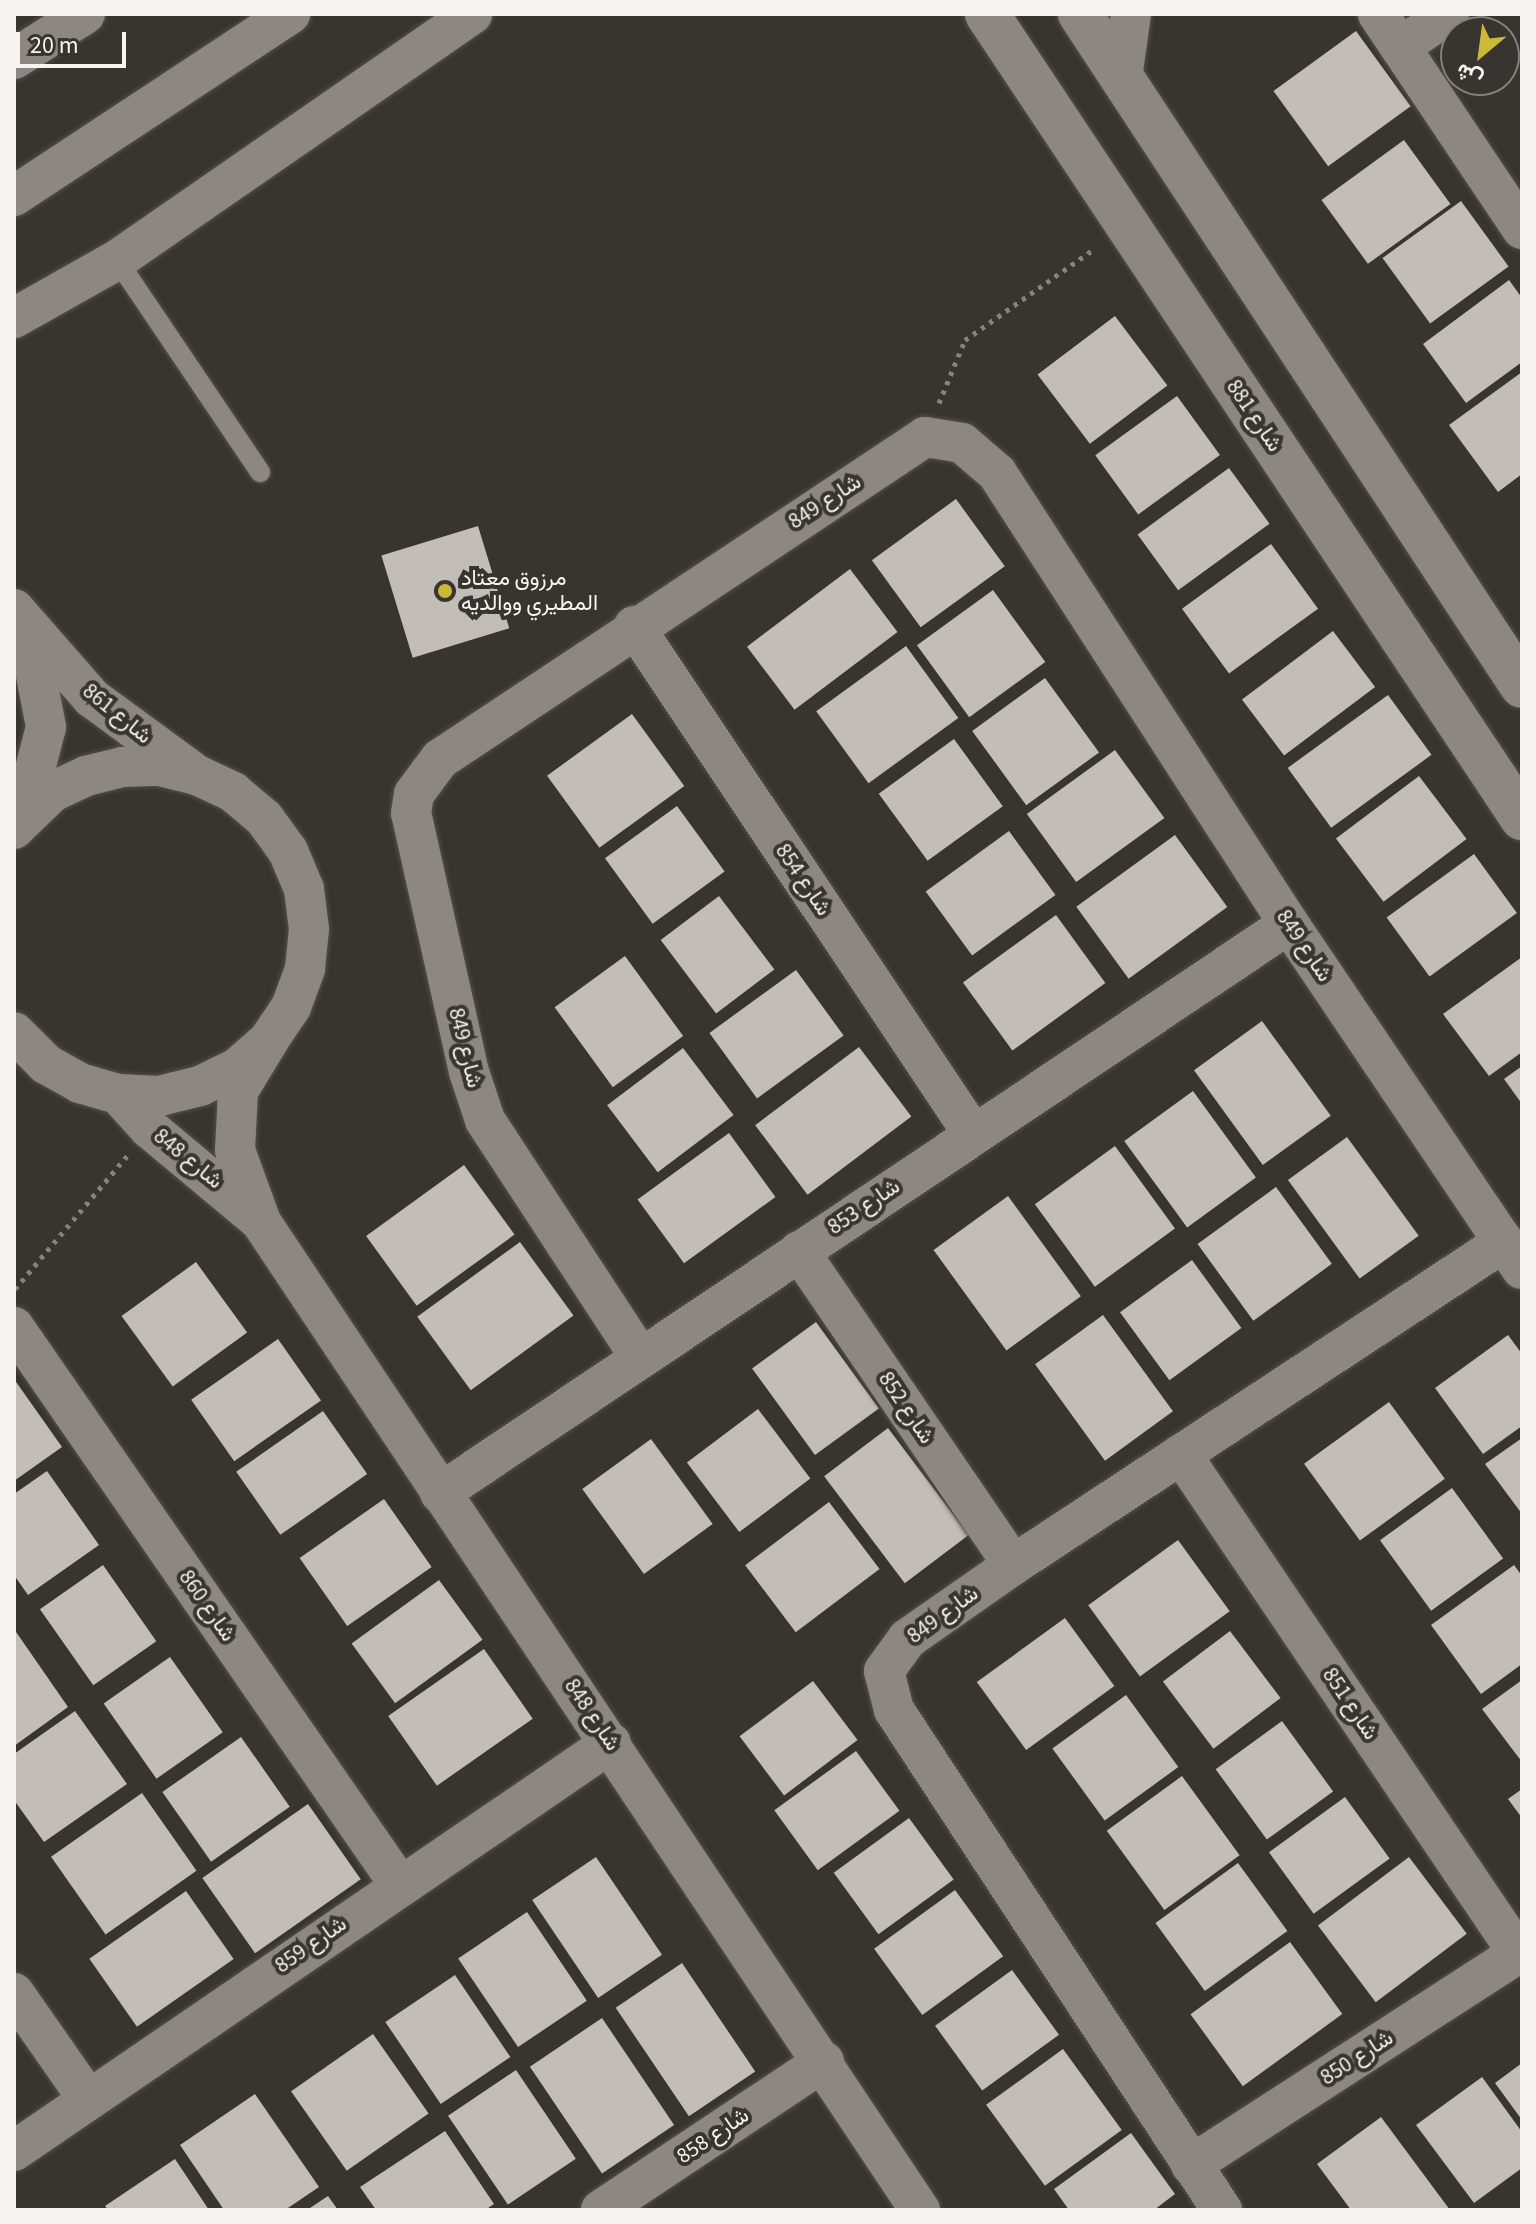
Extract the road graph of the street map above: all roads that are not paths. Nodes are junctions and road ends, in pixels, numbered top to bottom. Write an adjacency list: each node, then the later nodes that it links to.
1 (85, 14): 10 (street)
2 (290, 14): 12 (street)
3 (472, 14): 14 (street)
4 (987, 14): 22 (street, شارع 881)
5 (1080, 14): 11 (street)
6 (1131, 14): 11 (street)
7 (1378, 14): 9 (street)
8 (1449, 14): 9 (street)
9 (1400, 47): 13 (street)
10 (14, 59)
11 (1122, 78): 20 (street)
12 (14, 196)
13 (1522, 229)
14 (117, 260): 15 (street); 16 (lane)
15 (14, 318)
16 (260, 472)
17 (14, 609): 21 (street, شارع 861)
18 (634, 626): 24 (street, شارع 849); 28 (street, شارع 854); 33 (street, شارع 849)
19 (14, 628): 23 (street)
20 (1522, 686)
21 (197, 775): 23 (street); 26 (street)
22 (1522, 818)
23 (19, 823)
24 (1289, 924): 28 (street, شارع 853); 31 (street, شارع 849)
25 (15, 1036): 27 (street)
26 (269, 1040): 27 (street); 29 (street, شارع 848)
27 (118, 1094): 29 (street, شارع 848)
28 (973, 1134): 30 (street, شارع 853)
29 (261, 1222): 35 (street, شارع 848)
30 (799, 1251): 33 (street, شارع 853); 36 (street, شارع 852)
31 (1513, 1256): 34 (street, شارع 849)
32 (14, 1327): 38 (street, شارع 860)
33 (640, 1357): 35 (street, شارع 853)
34 (1181, 1454): 36 (street, شارع 849); 39 (street, شارع 851)
35 (440, 1493): 37 (street, شارع 848)
36 (1013, 1565): 44 (street, شارع 849)
37 (611, 1743): 38 (street, شارع 859); 41 (street, شارع 848)
38 (399, 1884): 42 (street, شارع 859)
39 (1520, 1952): 44 (street, شارع 850)
40 (14, 1993): 42 (street)
41 (824, 2061): 45 (street, شارع 858); 46 (street, شارع 848)
42 (88, 2099): 43 (street, شارع 859)
43 (14, 2151)
44 (1191, 2165): 47 (street, شارع 849)
45 (601, 2210)
46 (920, 2210)
47 (1222, 2210)

